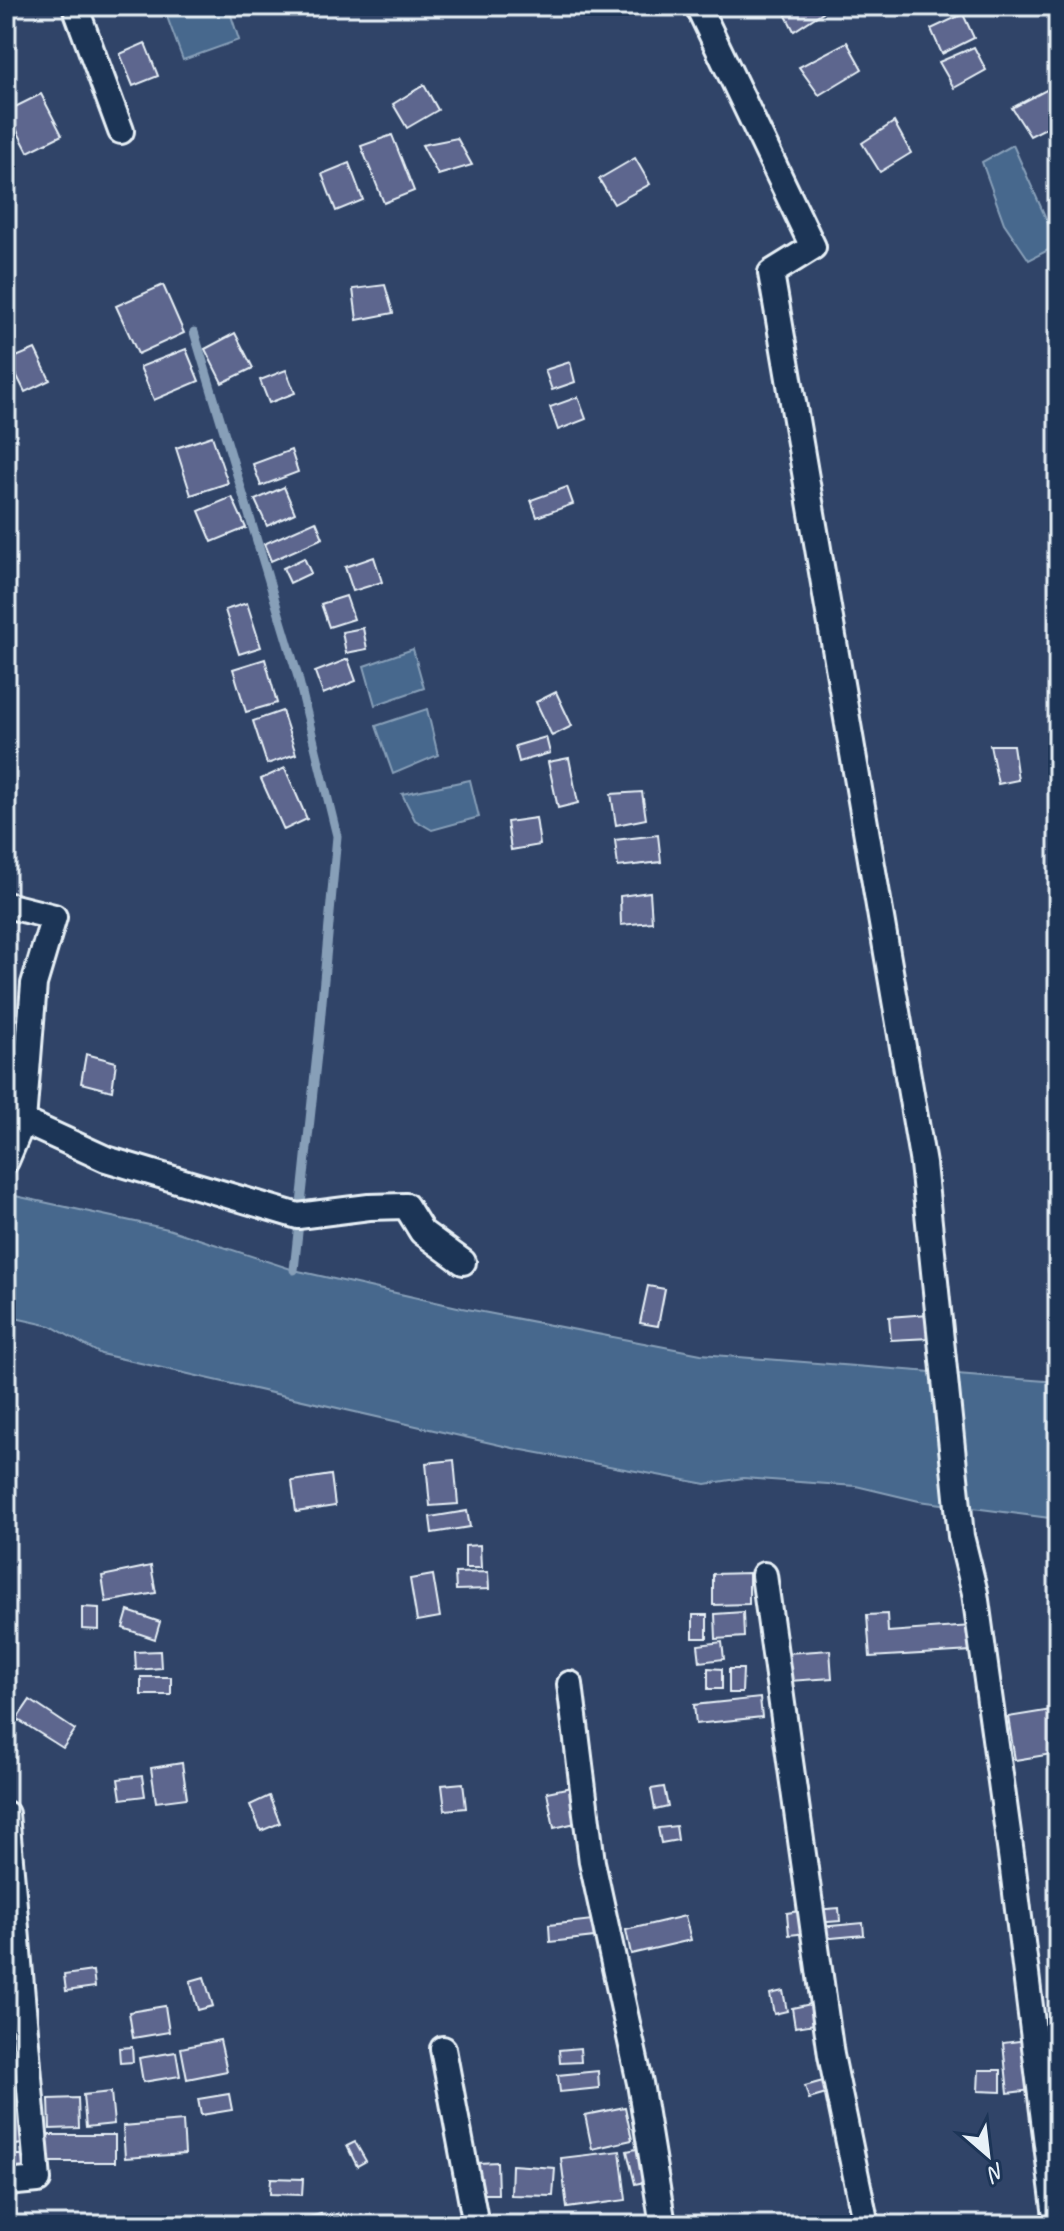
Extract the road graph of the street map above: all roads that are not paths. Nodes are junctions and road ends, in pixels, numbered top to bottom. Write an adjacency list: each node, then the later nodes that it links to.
1 (75, 6): 3 (street)
2 (698, 6): 16 (street)
3 (121, 131)
4 (6, 905): 5 (street)
5 (14, 1119): 6 (street); 7 (street)
6 (6, 1161)
7 (463, 1262)
8 (764, 1575): 15 (street)
9 (570, 1684): 14 (street)
10 (6, 1814): 12 (street)
11 (443, 2049): 13 (street)
12 (6, 2183)
13 (476, 2225)
14 (663, 2225)
15 (866, 2225)
16 (1057, 2225)

